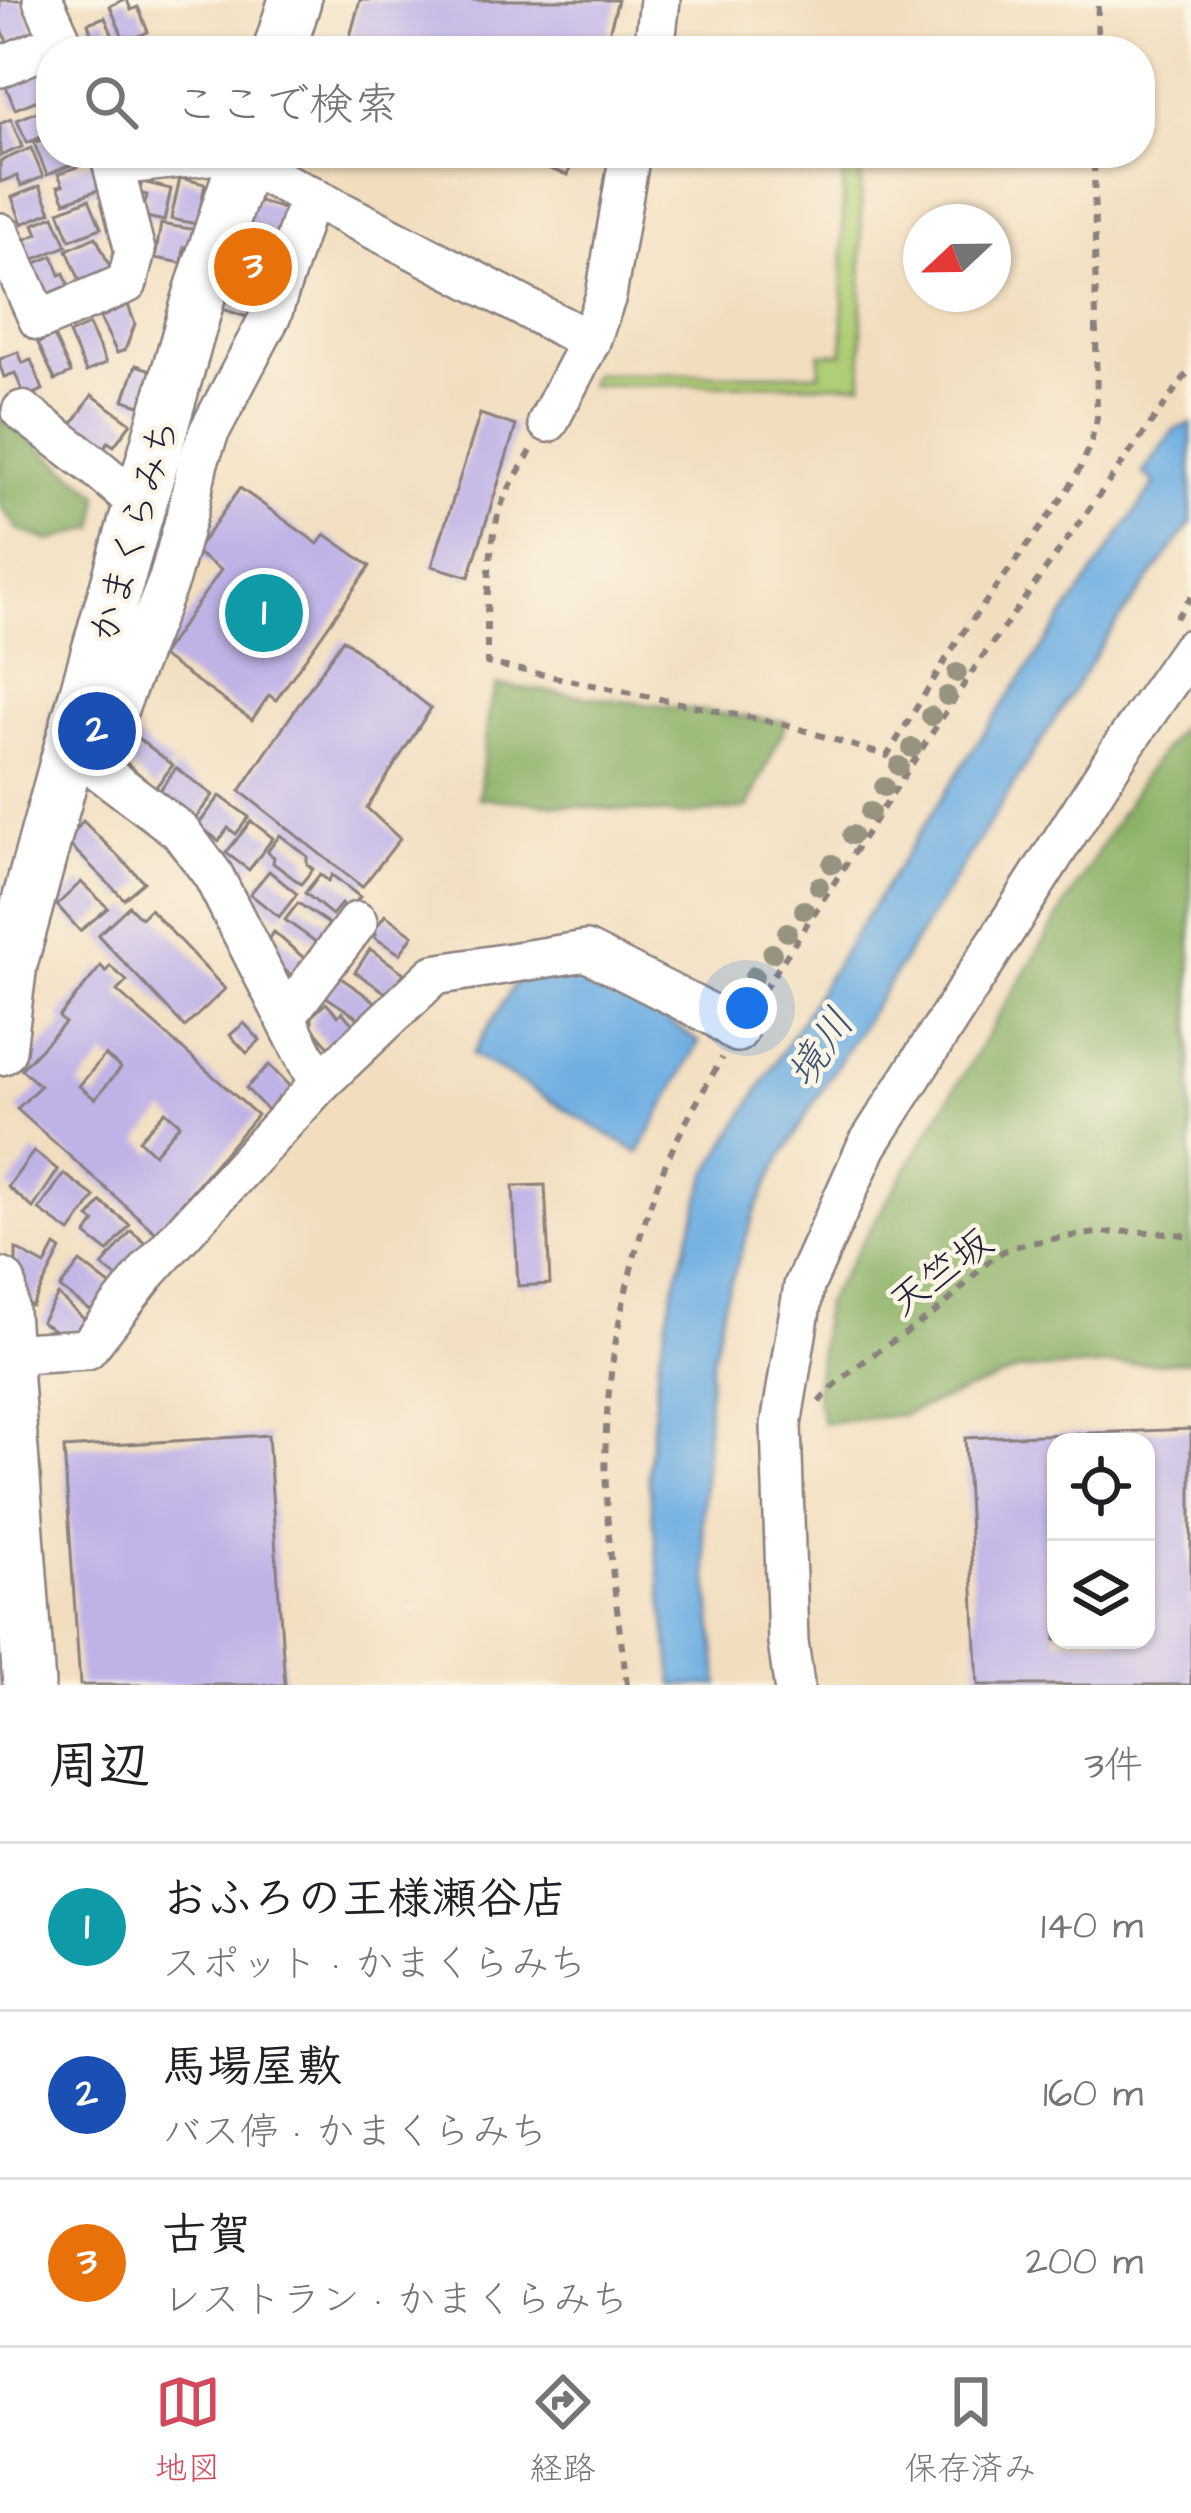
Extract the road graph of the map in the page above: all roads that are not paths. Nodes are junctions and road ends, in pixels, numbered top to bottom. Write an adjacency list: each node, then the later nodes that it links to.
1 (43, 0): 4 (street)
2 (295, 0): 5 (main road)
3 (660, 0): 6 (street)
4 (59, 36)
5 (283, 36)
6 (655, 36)
7 (36, 55): 8 (street)
8 (0, 68)
9 (114, 168): 14 (street)
10 (235, 168): 18 (main road, かまくらみち)
11 (260, 168): 13 (street)
12 (627, 168): 15 (street)
13 (310, 196): 15 (street); 20 (street)
14 (0, 233)
15 (590, 341): 17 (street)
16 (22, 411): 18 (street)
17 (548, 422)
18 (140, 505): 20 (main road, かまくらみち)
19 (1191, 649): 29 (street)
20 (82, 757): 22 (street); 24 (main road, かまくらみち)
21 (357, 922): 22 (street)
22 (286, 1016): 25 (street)
23 (736, 1032): 25 (street)
24 (0, 1049)
25 (319, 1084): 27 (street)
26 (0, 1285): 27 (main road)
27 (4, 1354): 28 (main road)
28 (29, 1685)
29 (794, 1685)

